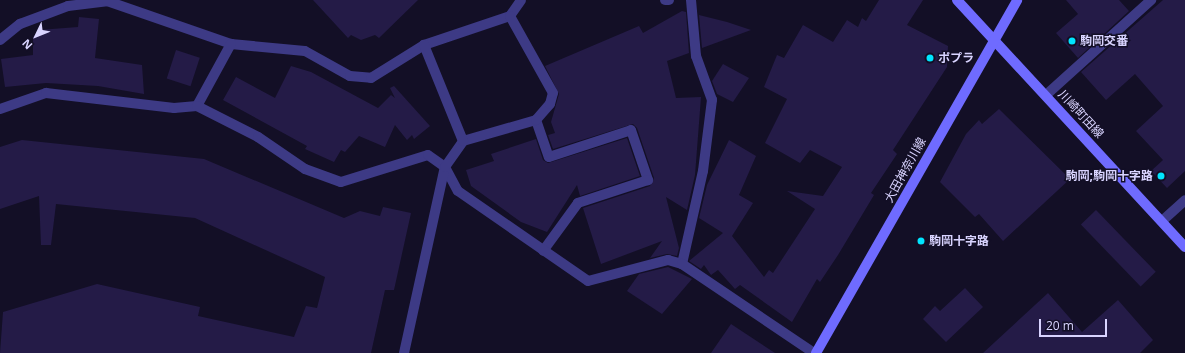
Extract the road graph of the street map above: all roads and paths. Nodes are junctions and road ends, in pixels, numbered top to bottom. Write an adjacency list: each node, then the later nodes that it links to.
1 (521, 0): 9 (street)
2 (665, 0): 3 (street)
3 (669, 0)
4 (691, 0): 24 (street)
5 (957, 0): 10 (main road, 川崎町田線)
6 (1017, 0): 10 (main road, 大田神奈川線)
7 (1151, 0): 14 (street)
8 (107, 1): 11 (street); 12 (street)
9 (510, 16): 13 (street); 17 (street)
10 (994, 38): 14 (main road, 川崎町田線); 26 (main road, 大田神奈川線)
11 (0, 40)
12 (231, 44): 13 (street); 15 (street)
13 (424, 45): 18 (street)
14 (1046, 95): 21 (main road, 川崎町田線)
15 (197, 106): 16 (street); 19 (street)
16 (0, 109)
17 (536, 120): 18 (street); 23 (street)
18 (463, 141): 19 (street)
19 (445, 167): 23 (street); 25 (street)
20 (1185, 200): 21 (street)
21 (1162, 221): 22 (main road, 川崎町田線)
22 (1185, 247)
23 (543, 251): 24 (street)
24 (682, 264): 26 (street)
25 (404, 353)
26 (815, 353)

